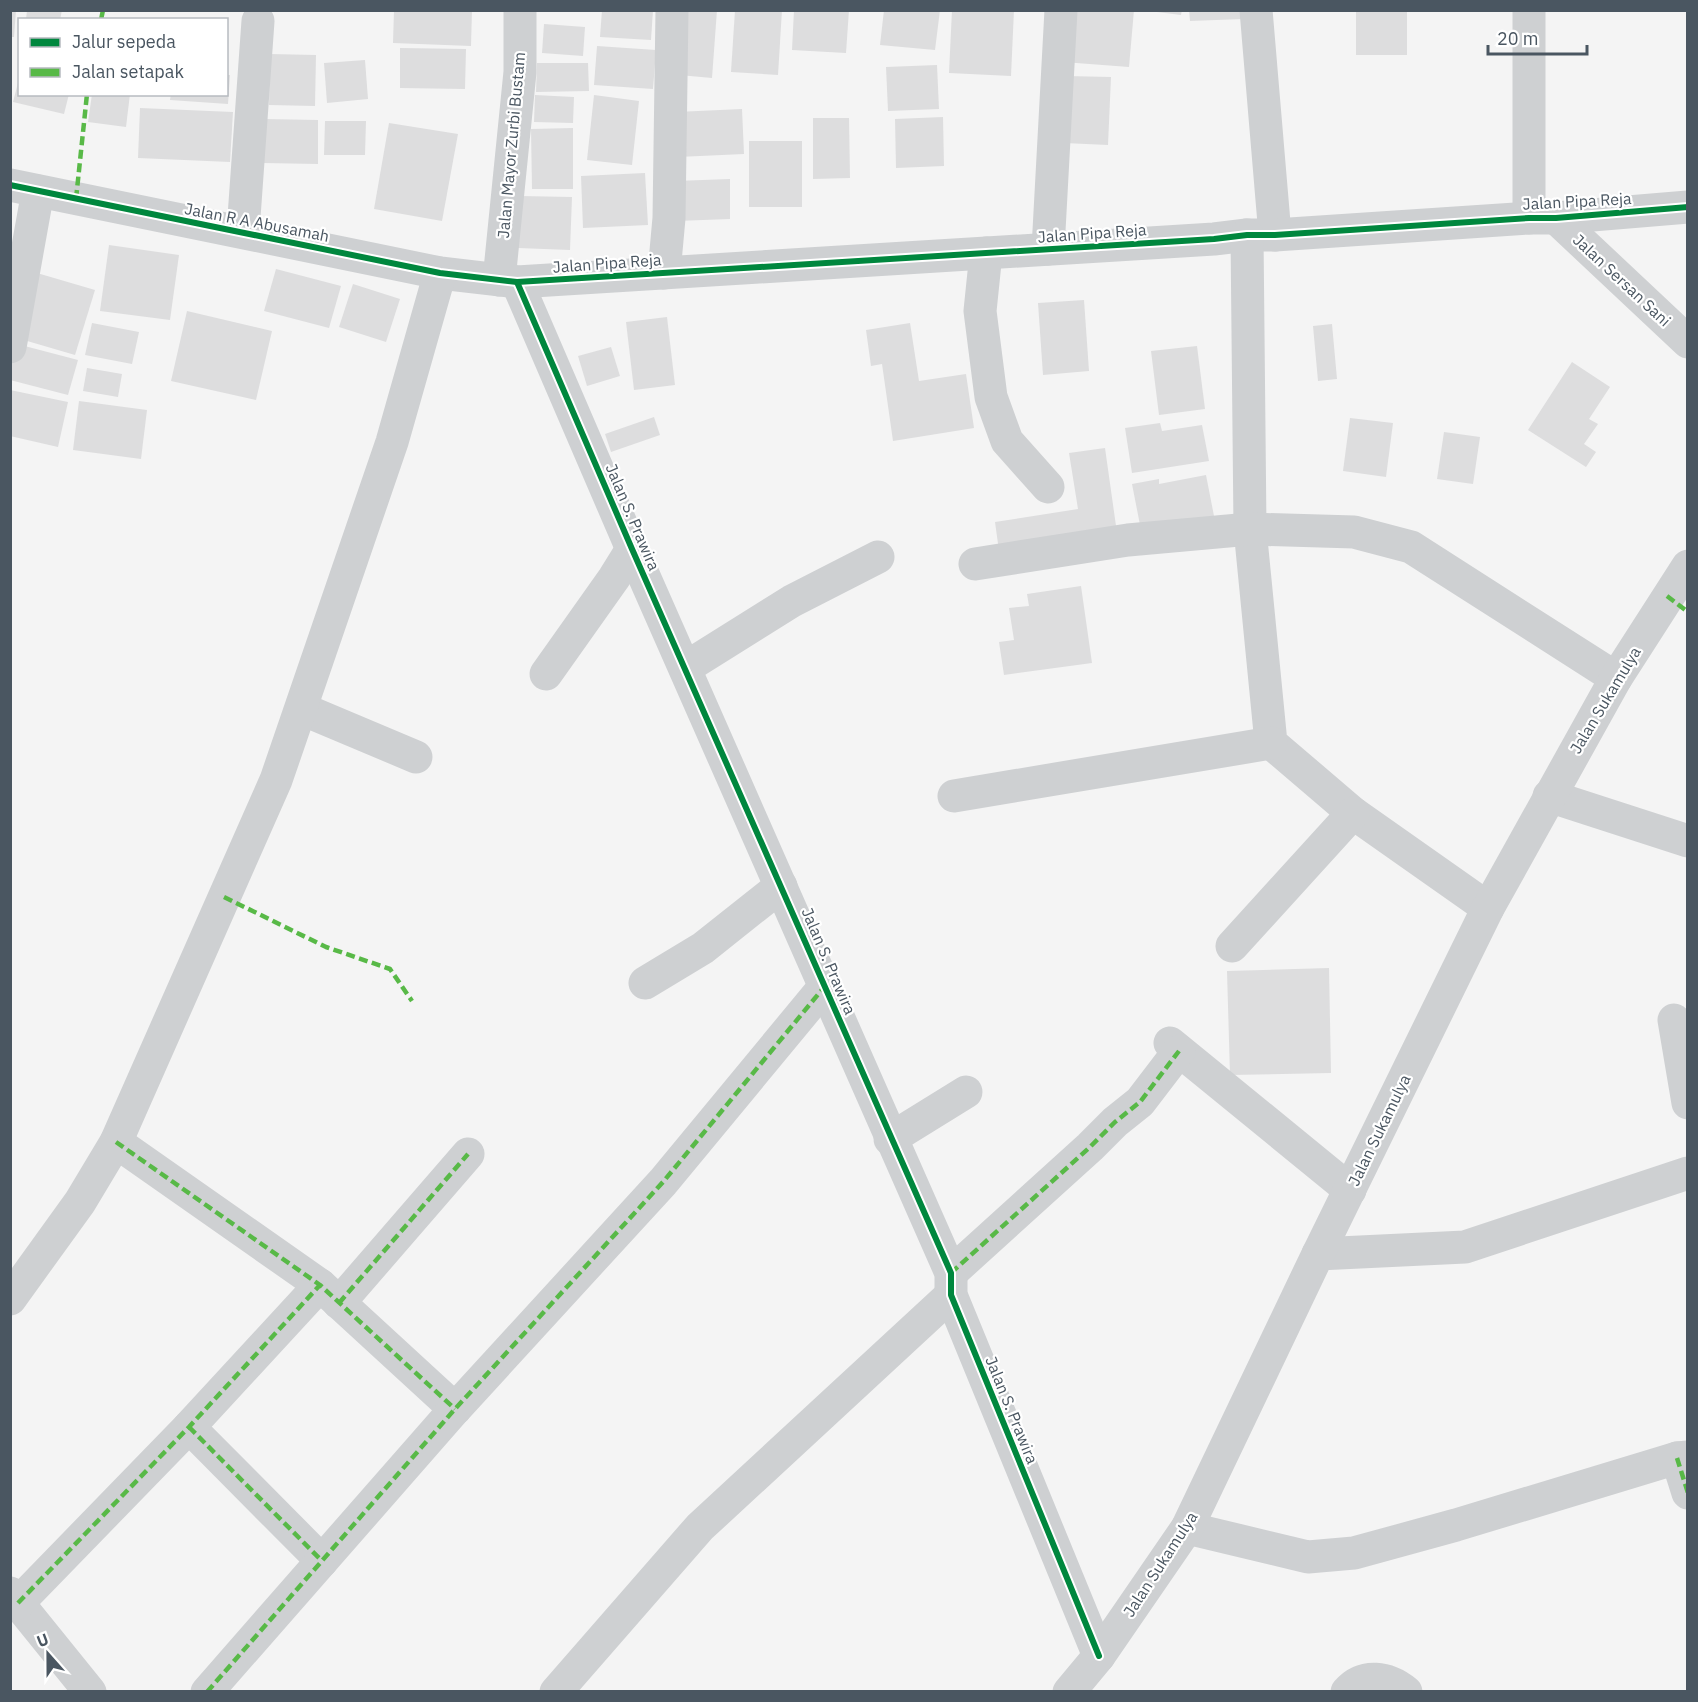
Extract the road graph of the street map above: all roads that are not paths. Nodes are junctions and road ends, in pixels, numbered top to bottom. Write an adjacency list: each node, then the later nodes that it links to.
1 (520, 10): 16 (street, Jalan Mayor Zurbi Bustam)
2 (672, 10): 15 (street)
3 (1060, 10): 12 (street)
4 (1256, 10): 11 (street)
5 (1529, 10): 9 (street)
6 (258, 21): 10 (street)
7 (25, 188): 10 (street, Jalan R A Abusamah); 18 (street)
8 (1688, 207): 9 (street, Jalan Pipa Reja)
9 (1542, 218): 11 (street, Jalan Pipa Reja); 17 (street, Jalan Sersan Sani)
10 (243, 231): 14 (street, Jalan R A Abusamah)
11 (1261, 235): 12 (street, Jalan Pipa Reja); 20 (street)
12 (1048, 249): 13 (street, Jalan Pipa Reja)
13 (986, 254): 15 (street, Jalan Pipa Reja); 19 (street)
14 (440, 273): 16 (street, Jalan R A Abusamah); 29 (street)
15 (664, 273): 16 (street, Jalan Pipa Reja)
16 (508, 281): 21 (street, Jalan S. Prawira)
17 (1688, 342)
18 (10, 347)
19 (1048, 487)
20 (1250, 529): 23 (street); 28 (street); 30 (street)
21 (632, 549): 26 (street, Jalan S. Prawira); 27 (street)
22 (878, 557): 26 (street)
23 (975, 564)
24 (1688, 566): 25 (street, Jalan Sukamulya)
25 (1678, 604): 28 (street, Jalan Sukamulya)
26 (685, 668): 36 (street, Jalan S. Prawira)
27 (546, 674)
28 (1616, 678): 33 (street, Jalan Sukamulya)
29 (302, 709): 31 (street); 45 (street)
30 (1271, 742): 32 (street); 34 (street)
31 (416, 757)
32 (954, 796)
33 (1549, 796): 35 (street); 37 (street, Jalan Sukamulya)
34 (1353, 813): 37 (street); 38 (street)
35 (1688, 841)
36 (781, 886): 39 (street); 40 (street, Jalan S. Prawira)
37 (1488, 908): 48 (street, Jalan Sukamulya)
38 (1232, 946)
39 (645, 983)
40 (825, 986): 44 (street, Jalan S. Prawira); 53 (street)
41 (1674, 1020): 43 (street)
42 (966, 1092): 44 (street)
43 (1688, 1103)
44 (890, 1139): 50 (street, Jalan S. Prawira)
45 (116, 1142): 51 (street); 52 (street)
46 (468, 1154): 51 (street)
47 (1688, 1173): 49 (street)
48 (1350, 1190): 49 (street, Jalan Sukamulya); 50 (street)
49 (1317, 1254): 57 (street, Jalan Sukamulya)
50 (951, 1284): 60 (street, Jalan S. Prawira); 63 (street)
51 (329, 1294): 53 (street); 54 (street)
52 (10, 1299)
53 (455, 1409): 58 (street)
54 (189, 1427): 58 (street); 59 (street)
55 (1682, 1457): 56 (street); 57 (street)
56 (1688, 1493)
57 (1187, 1528): 60 (street, Jalan Sukamulya)
58 (322, 1561): 62 (street)
59 (14, 1598): 61 (street)
60 (1099, 1656): 64 (street, Jalan Sukamulya)
61 (90, 1692)
62 (207, 1692)
63 (556, 1692)
64 (1069, 1692)
65 (1347, 1692): 66 (street)
66 (1406, 1692)

